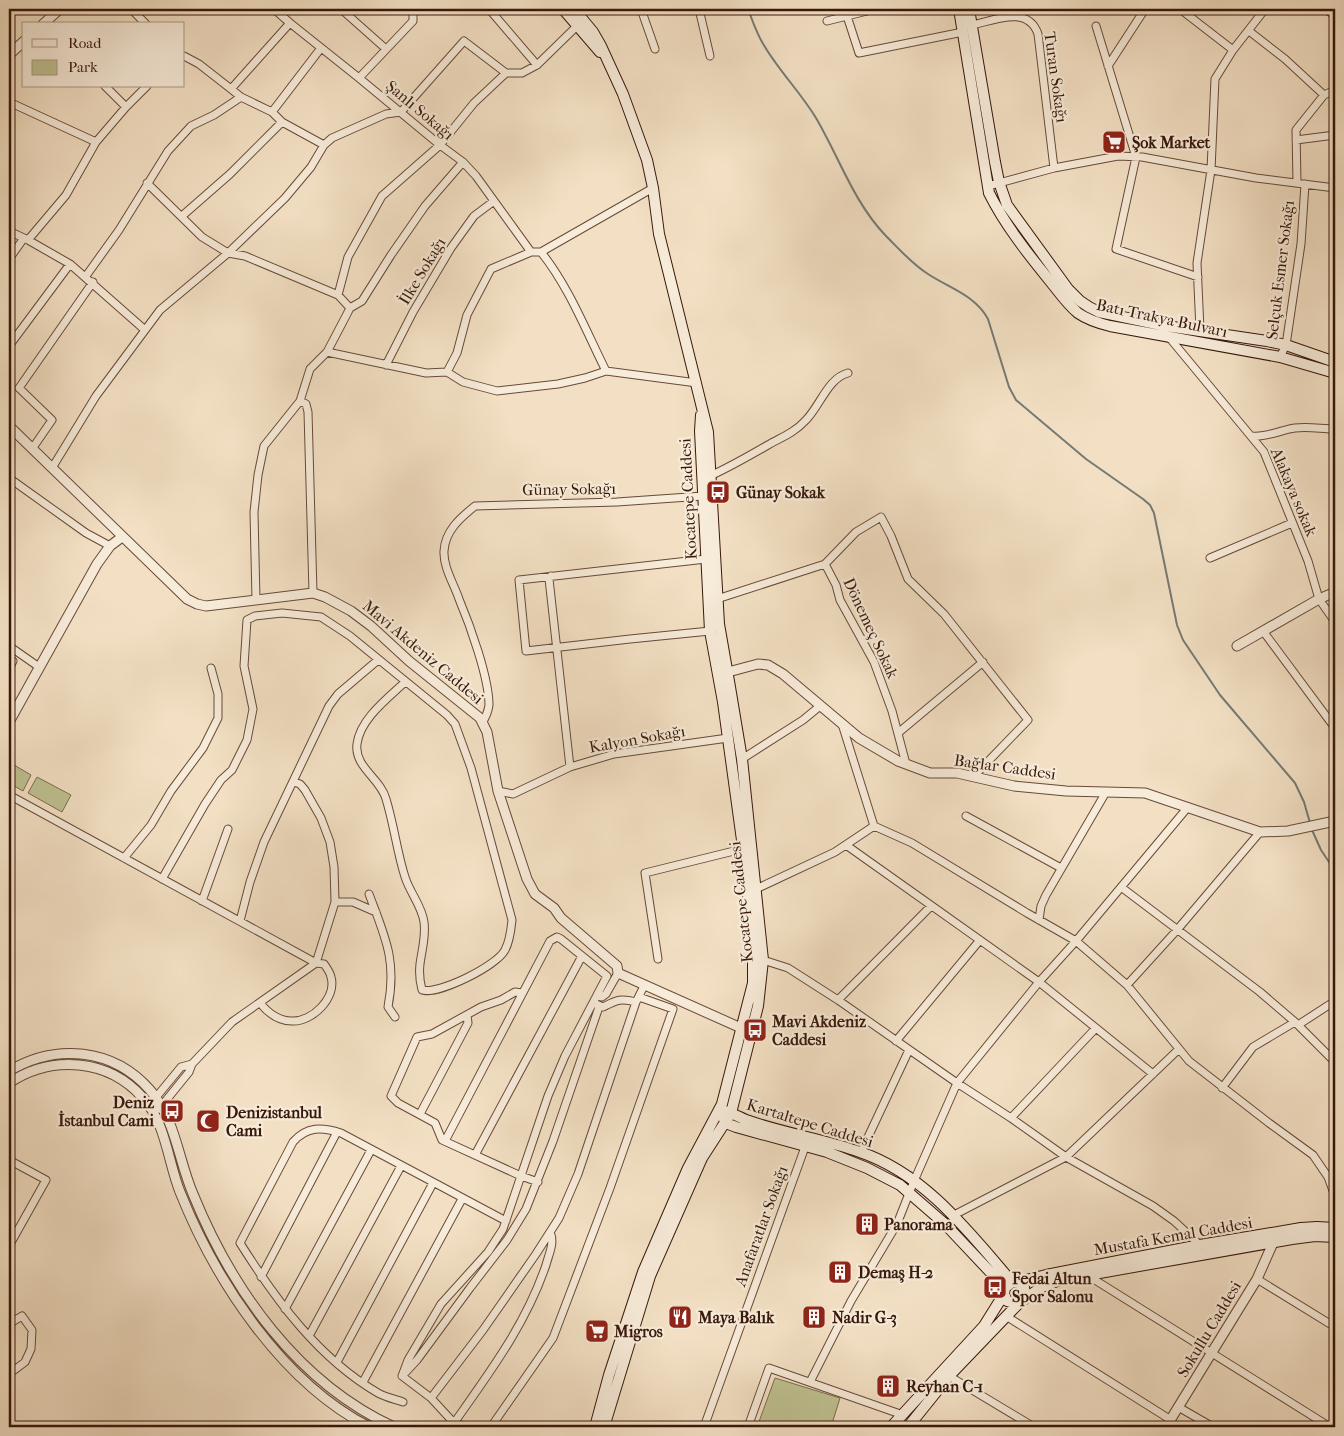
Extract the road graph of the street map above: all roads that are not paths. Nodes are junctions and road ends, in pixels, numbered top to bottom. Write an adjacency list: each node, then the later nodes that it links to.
1 (60, 9): 21 (street)
2 (131, 9): 22 (street)
3 (274, 9): 23 (street, Şanlı Sokağı)
4 (341, 9): 31 (street)
5 (410, 9): 31 (street)
6 (488, 9): 37 (street)
7 (563, 9): 24 (main road, Kocatepe Caddesi)
8 (574, 9): 24 (main road, Kocatepe Caddesi)
9 (641, 9): 32 (street)
10 (699, 9): 35 (street)
11 (876, 9): 19 (street)
12 (959, 9): 28 (main road, Batı Trakya Bulvarı)
13 (969, 9): 25 (main road, Batı Trakya Bulvarı)
14 (1144, 9): 38 (street)
15 (1180, 9): 33 (street)
16 (1265, 9): 27 (street)
17 (1326, 9): 18 (street)
18 (1335, 14)
19 (847, 16): 20 (street); 28 (street)
20 (827, 21)
21 (45, 22)
22 (144, 22)
23 (290, 23): 30 (street, Şanlı Sokağı); 43 (street)
24 (580, 23): 37 (street); 65 (main road, Kocatepe Caddesi)
25 (972, 25): 59 (street, Turan Sokağı); 61 (main road, Batı Trakya Bulvarı)
26 (1096, 26): 38 (street)
27 (1249, 31): 33 (street); 45 (street)
28 (963, 32): 64 (main road, Batı Trakya Bulvarı)
29 (22, 43): 34 (street)
30 (321, 48): 40 (street, Şanlı Sokağı); 49 (street)
31 (386, 49): 40 (street)
32 (655, 50)
33 (1233, 50): 60 (street)
34 (9, 55)
35 (710, 56)
36 (185, 57): 43 (street)
37 (537, 65): 39 (street)
38 (1108, 66): 57 (street)
39 (506, 73): 50 (street); 56 (street)
40 (359, 78): 50 (street, Şanlı Sokağı)
41 (106, 88): 48 (street)
42 (146, 88): 48 (street)
43 (231, 89): 46 (street)
44 (1335, 90): 45 (street)
45 (1324, 95): 53 (street)
46 (241, 97): 49 (street); 62 (street)
47 (9, 102): 54 (street)
48 (126, 107): 54 (street)
49 (272, 112): 51 (street)
50 (401, 112): 55 (street); 56 (street, Şanlı Sokağı)
51 (282, 122): 55 (street); 68 (street)
52 (1335, 134): 53 (street)
53 (1296, 140): 63 (street, Selçuk Esmer Sokağı)
54 (96, 142): 70 (street)
55 (324, 145): 73 (street)
56 (440, 145): 58 (street, Şanlı Sokağı); 79 (street)
57 (1136, 157): 59 (street); 60 (street); 77 (street)
58 (463, 162): 67 (street, Şanlı Sokağı); 80 (street)
59 (1054, 168): 61 (street)
60 (1211, 170): 63 (street); 77 (street)
61 (999, 182): 64 (street); 82 (main road, Batı Trakya Bulvarı)
62 (147, 183): 68 (street); 76 (street)
63 (1301, 184): 66 (street); 84 (street, Selçuk Esmer Sokağı)
64 (988, 186): 83 (main road, Batı Trakya Bulvarı)
65 (653, 188): 72 (street); 94 (main road, Kocatepe Caddesi)
66 (1335, 188)
67 (494, 200): 71 (street, Şanlı Sokağı); 89 (street, İlke Sokağı)
68 (182, 216): 73 (street)
69 (9, 231): 70 (street)
70 (26, 239): 74 (street); 75 (street)
71 (531, 252): 72 (street); 91 (street)
72 (541, 252): 90 (street)
73 (228, 253): 79 (street); 81 (street)
74 (9, 259)
75 (70, 264): 76 (street); 85 (street)
76 (86, 276): 78 (street)
77 (1198, 278): 82 (street)
78 (93, 282): 81 (street); 100 (street)
79 (338, 295): 80 (street)
80 (350, 308): 86 (street)
81 (146, 330): 101 (street)
82 (1200, 330): 84 (main road, Batı Trakya Bulvarı)
83 (1168, 336): 87 (main road, Batı Trakya Bulvarı); 99 (street, Alakaya sokak)
84 (1286, 345): 87 (street, Selçuk Esmer Sokağı); 88 (main road, Batı Trakya Bulvarı)
85 (9, 346)
86 (327, 352): 89 (street); 95 (street)
87 (1280, 357): 93 (main road, Batı Trakya Bulvarı)
88 (1335, 362)
89 (386, 365): 91 (street)
90 (606, 371): 91 (street); 94 (street)
91 (447, 372)
92 (848, 373): 102 (street)
93 (1335, 373)
94 (697, 383): 96 (main road, Kocatepe Caddesi)
95 (300, 401): 113 (street); 116 (street)
96 (702, 407): 102 (main road, Kocatepe Caddesi); 104 (main road, Kocatepe Caddesi)
97 (9, 426): 100 (street)
98 (1335, 429): 99 (street)
99 (1252, 436): 105 (street, Alakaya sokak)
100 (32, 449): 101 (street)
101 (52, 468): 106 (street)
102 (710, 476): 114 (main road, Kocatepe Caddesi)
103 (9, 478): 107 (street)
104 (703, 496): 109 (main road, Kocatepe Caddesi); 133 (street, Günay Sokağı)
105 (1292, 523): 108 (street); 115 (street, Alakaya sokak)
106 (122, 537): 107 (street); 116 (street)
107 (110, 546): 126 (street)
108 (1210, 558)
109 (706, 559): 111 (street); 118 (main road, Kocatepe Caddesi)
110 (825, 564): 114 (street); 125 (street); 136 (street, Dönemeç Sokak)
111 (551, 576): 122 (street); 122 (street)
112 (1335, 592): 115 (street)
113 (313, 593): 116 (street); 133 (street, Mavi Akdeniz Caddesi)
114 (717, 598): 129 (main road, Kocatepe Caddesi)
115 (1318, 599): 117 (street); 119 (street)
116 (256, 600)
117 (1335, 622)
118 (710, 631): 122 (street); 129 (main road, Kocatepe Caddesi)
119 (1263, 631): 121 (street); 135 (street)
120 (9, 646): 126 (street)
121 (1237, 646)
122 (556, 648): 140 (street)
123 (9, 658): 128 (street)
124 (378, 660): 130 (street); 142 (street); 156 (street)
125 (982, 662): 136 (street); 141 (street)
126 (39, 667): 132 (street)
127 (211, 668): 154 (street)
128 (9, 669)
129 (723, 674): 131 (street, Bağlar Caddesi); 137 (main road, Kocatepe Caddesi); 138 (main road, Kocatepe Caddesi)
130 (405, 682): 130 (street)
131 (820, 706): 134 (street, Bağlar Caddesi); 138 (street)
132 (9, 722)
133 (482, 723): 143 (street, Mavi Akdeniz Caddesi)
134 (842, 724): 139 (street, Bağlar Caddesi); 149 (street)
135 (1335, 728)
136 (898, 732): 139 (street, Dönemeç Sokak)
137 (728, 738): 140 (street, Kalyon Sokağı); 153 (main road, Kocatepe Caddesi)
138 (742, 759): 158 (main road, Kocatepe Caddesi)
139 (906, 764): 141 (street, Bağlar Caddesi)
140 (570, 767): 143 (street, Kalyon Sokağı)
141 (973, 777): 144 (street, Bağlar Caddesi)
142 (294, 782): 161 (street); 165 (street)
143 (498, 792): 173 (street, Mavi Akdeniz Caddesi)
144 (1106, 792): 146 (street, Bağlar Caddesi); 155 (street)
145 (9, 795): 154 (street)
146 (1188, 807): 151 (street, Bağlar Caddesi); 157 (street)
147 (966, 816): 155 (street)
148 (1332, 822): 151 (street, Bağlar Caddesi)
149 (874, 826): 152 (street); 164 (street)
150 (228, 829): 160 (street)
151 (1260, 832): 166 (street)
152 (846, 845): 158 (street); 162 (street)
153 (742, 849): 170 (street); 186 (main road, Kocatepe Caddesi)
154 (124, 858): 156 (street)
155 (1061, 868): 164 (street)
156 (162, 879): 160 (street)
157 (1121, 887): 166 (street); 168 (street)
158 (756, 888): 171 (main road, Kocatepe Caddesi)
159 (369, 894): 163 (street)
160 (202, 901): 165 (street)
161 (336, 902): 163 (street); 172 (street)
162 (931, 906): 167 (street); 179 (street)
163 (376, 912): 184 (street)
164 (1039, 920): 168 (street)
165 (240, 921): 172 (street)
166 (1178, 930): 175 (street); 185 (street)
167 (980, 940): 174 (street); 189 (street)
168 (1076, 940): 174 (street); 175 (street)
169 (582, 956): 177 (street); 180 (street); 213 (street)
170 (658, 959)
171 (763, 960): 179 (street); 188 (main road, Kocatepe Caddesi)
172 (316, 963): 182 (street); 182 (street)
173 (618, 973): 176 (street, Mavi Akdeniz Caddesi); 180 (street)
174 (1039, 982): 187 (street); 196 (street)
175 (1127, 985): 190 (street)
176 (644, 986): 178 (street); 186 (street, Mavi Akdeniz Caddesi)
177 (522, 993): 183 (street); 209 (street)
178 (638, 999): 180 (street); 227 (street); 259 (street)
179 (838, 1000): 189 (street)
180 (596, 1001): 217 (street); 219 (street)
181 (1335, 1001): 185 (street)
182 (260, 1003): 193 (street)
183 (467, 1015): 205 (street); 205 (street)
184 (395, 1017)
185 (1296, 1023): 192 (street); 198 (street)
186 (741, 1028): 188 (main road); 202 (main road, Kocatepe Caddesi)
187 (1095, 1029): 195 (street); 206 (street)
188 (751, 1030): 203 (main road, Kocatepe Caddesi)
189 (896, 1040): 191 (street)
190 (1179, 1049): 195 (street); 198 (street)
191 (909, 1050): 196 (street); 212 (street)
192 (1335, 1062)
193 (192, 1064): 199 (street); 201 (street)
194 (9, 1070): 199 (street)
195 (1152, 1074): 214 (street)
196 (957, 1082): 206 (street); 218 (street)
197 (9, 1083): 200 (street)
198 (1222, 1088): 222 (street)
199 (156, 1098): 200 (street); 201 (street)
200 (149, 1105): 204 (street)
201 (162, 1106): 204 (street); 257 (street)
202 (720, 1109): 203 (main road, Kartaltepe Caddesi); 207 (main road); 260 (main road, Kocatepe Caddesi)
203 (731, 1113): 207 (main road, Kocatepe Caddesi); 212 (main road, Kartaltepe Caddesi)
204 (154, 1114): 256 (street)
205 (420, 1114): 209 (street)
206 (1011, 1118): 214 (street)
207 (726, 1123): 210 (main road, Kartaltepe Caddesi); 261 (main road, Kocatepe Caddesi)
208 (337, 1132): 211 (street); 233 (street); 233 (street)
209 (445, 1141): 213 (street)
210 (805, 1147): 221 (main road, Kartaltepe Caddesi); 262 (street, Anafaratlar Sokağı)
211 (371, 1150): 216 (street); 238 (street)
212 (861, 1152): 218 (main road, Kartaltepe Caddesi)
213 (475, 1155): 217 (street)
214 (1066, 1157): 224 (street); 229 (street)
215 (9, 1162): 231 (street)
216 (401, 1166): 220 (street); 242 (street)
217 (521, 1176): 219 (street); 225 (street)
218 (914, 1181): 221 (street); 224 (main road, Kartaltepe Caddesi)
219 (538, 1182): 246 (street)
220 (432, 1183): 223 (street); 244 (street)
221 (910, 1192): 236 (main road, Kartaltepe Caddesi); 249 (street)
222 (1335, 1196)
223 (462, 1199): 225 (street); 248 (street)
224 (954, 1215): 235 (main road, Kartaltepe Caddesi)
225 (506, 1221): 246 (street)
226 (1335, 1228): 229 (main road, Mustafa Kemal Caddesi)
227 (550, 1232): 250 (street); 254 (street)
228 (1335, 1237): 230 (main road, Mustafa Kemal Caddesi)
229 (1200, 1244): 235 (main road, Mustafa Kemal Caddesi)
230 (1273, 1244): 232 (main road, Mustafa Kemal Caddesi); 234 (street, Sokullu Caddesi)
231 (9, 1246)
232 (1087, 1275): 237 (main road, Mustafa Kemal Caddesi); 243 (street)
233 (261, 1277): 238 (street)
234 (1257, 1279): 241 (street); 243 (street, Sokullu Caddesi)
235 (1015, 1282): 236 (main road); 237 (main road)
236 (1004, 1293): 237 (main road); 253 (main road)
237 (1022, 1300): 239 (main road, Mustafa Kemal Caddesi)
238 (285, 1309): 242 (street)
239 (1006, 1316): 247 (main road, Mustafa Kemal Caddesi); 255 (street)
240 (9, 1324): 245 (street)
241 (1335, 1327)
242 (309, 1336): 244 (street)
243 (1211, 1354): 252 (street, Sokullu Caddesi); 268 (street)
244 (337, 1362): 248 (street)
245 (9, 1374)
246 (402, 1376): 250 (street)
247 (949, 1376): 265 (main road, Mustafa Kemal Caddesi); 266 (street)
248 (363, 1382): 251 (street)
249 (810, 1382): 253 (street); 263 (street)
250 (431, 1398): 254 (street)
251 (403, 1402)
252 (1180, 1408): 255 (street, Sokullu Caddesi); 267 (street)
253 (903, 1414): 264 (main road)
254 (454, 1423): 258 (street)
255 (1169, 1423)
256 (370, 1427)
257 (394, 1427)
258 (468, 1427)
259 (491, 1427)
260 (595, 1427)
261 (604, 1427)
262 (704, 1427)
263 (748, 1427)
264 (891, 1427)
265 (908, 1427)
266 (1034, 1427)
267 (1213, 1427)
268 (1330, 1427)

